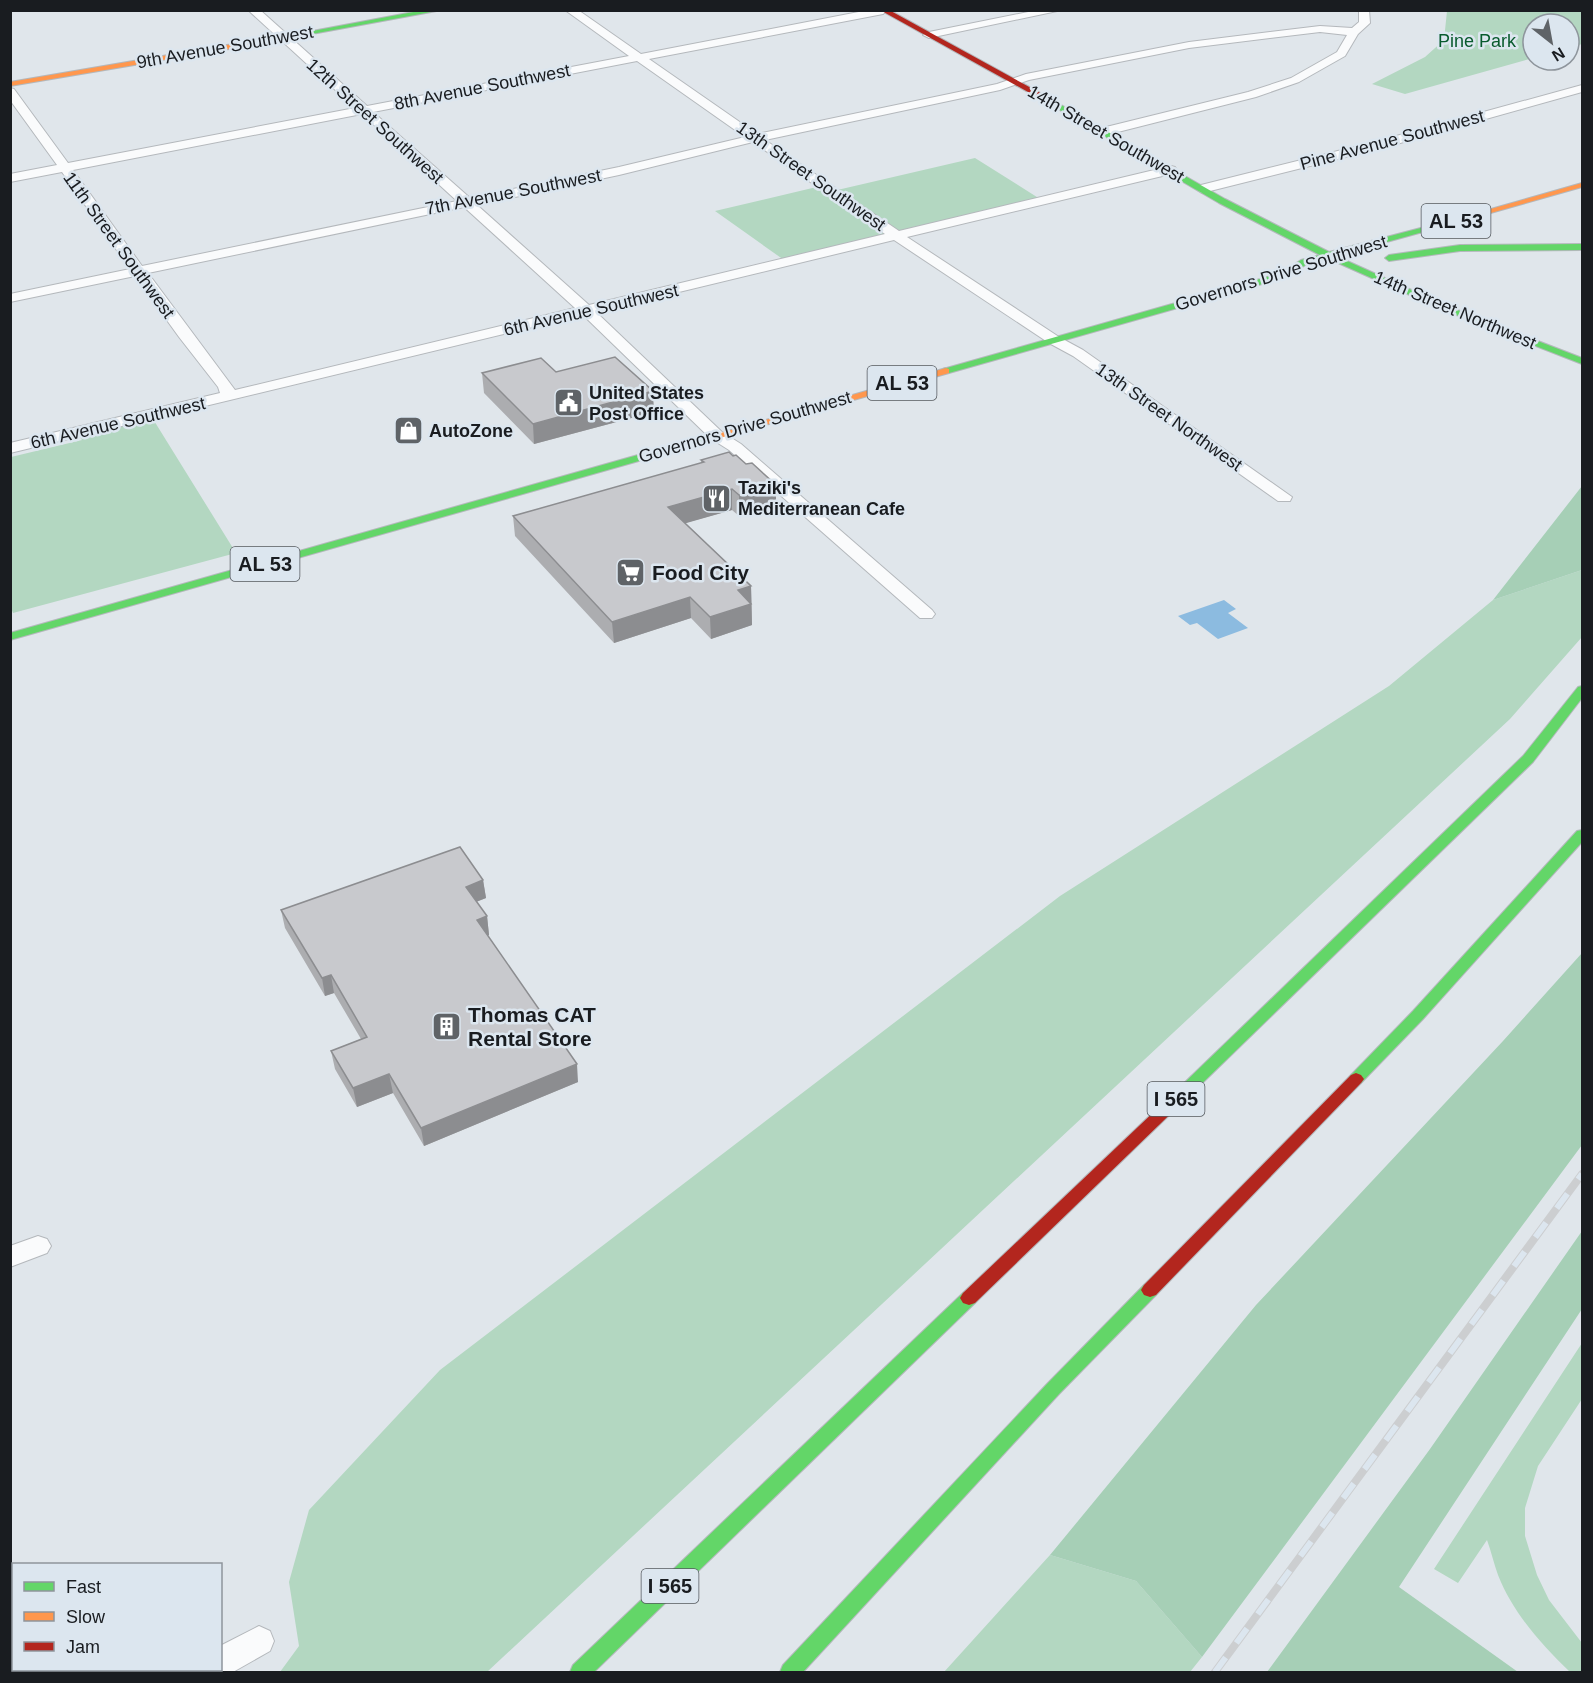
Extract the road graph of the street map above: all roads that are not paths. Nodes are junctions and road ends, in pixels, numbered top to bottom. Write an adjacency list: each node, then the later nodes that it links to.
1 (253, 10): 9 (street, 12th Street Southwest)
2 (439, 10): 9 (main road, 9th Avenue Southwest)
3 (570, 10): 10 (street, 13th Street Southwest)
4 (1057, 10): 8 (street)
5 (1364, 10): 7 (street)
6 (883, 11): 8 (main road, 14th Street Southwest); 10 (street, 8th Avenue Southwest)
7 (1354, 32): 11 (street, 7th Avenue Southwest); 16 (street)
8 (929, 35): 11 (main road, 14th Street Southwest)
9 (282, 38): 12 (main road, 9th Avenue Southwest); 15 (street, 12th Street Southwest)
10 (639, 58): 15 (street, 8th Avenue Southwest); 17 (street, 13th Street Southwest)
11 (1014, 82): 16 (main road, 14th Street Southwest); 17 (street, 7th Avenue Southwest)
12 (10, 84)
13 (1581, 91): 22 (street, Pine Avenue Southwest)
14 (10, 92): 18 (street, 11th Street Southwest)
15 (362, 110): 18 (street, 8th Avenue Southwest); 23 (street, 12th Street Southwest)
16 (1106, 131): 19 (main road, 14th Street Southwest)
17 (755, 138): 23 (street, 7th Avenue Southwest); 24 (street, 13th Street Southwest)
18 (63, 168): 20 (street, 8th Avenue Southwest); 28 (street, 11th Street Southwest)
19 (1171, 170): 22 (main road, 14th Street Southwest); 24 (street, 6th Avenue Southwest)
20 (10, 178)
21 (1582, 185): 26 (main road, Governors Drive Southwest / AL 53)
22 (1202, 189): 26 (main road, 14th Street Southwest)
23 (465, 201): 28 (street, 7th Avenue Southwest); 31 (street, 12th Street Southwest)
24 (898, 237): 31 (street, 6th Avenue Southwest); 32 (street, 13th Street Southwest)
25 (1582, 247): 27 (main road, AL 53)
26 (1330, 255): 27 (main road, 14th Street Northwest); 29 (main road, Governors Drive Southwest / AL 53)
27 (1354, 266): 29 (main road, AL 53); 33 (main road, 14th Street Northwest)
28 (139, 271): 30 (street, 7th Avenue Southwest); 34 (street, 11th Street Southwest)
29 (1284, 275): 32 (main road, Governors Drive Southwest / AL 53)
30 (10, 298)
31 (587, 311): 34 (street, 6th Avenue Southwest); 35 (street, 12th Street Southwest)
32 (1054, 340): 35 (main road, Governors Drive Southwest / AL 53); 37 (street, 13th Street Northwest)
33 (1582, 361)
34 (229, 397): 36 (street, 6th Avenue Southwest)
35 (716, 435): 38 (street, 12th Street Southwest); 39 (main road, Governors Drive Southwest / AL 53)
36 (10, 448)
37 (1284, 497)
38 (926, 614)
39 (10, 637)
40 (1582, 690): 46 (main road, I 565)
41 (1582, 834): 47 (main road)
42 (38, 1246): 43 (street)
43 (10, 1257)
44 (259, 1641): 45 (street)
45 (222, 1662)
46 (580, 1672)
47 (790, 1672)

